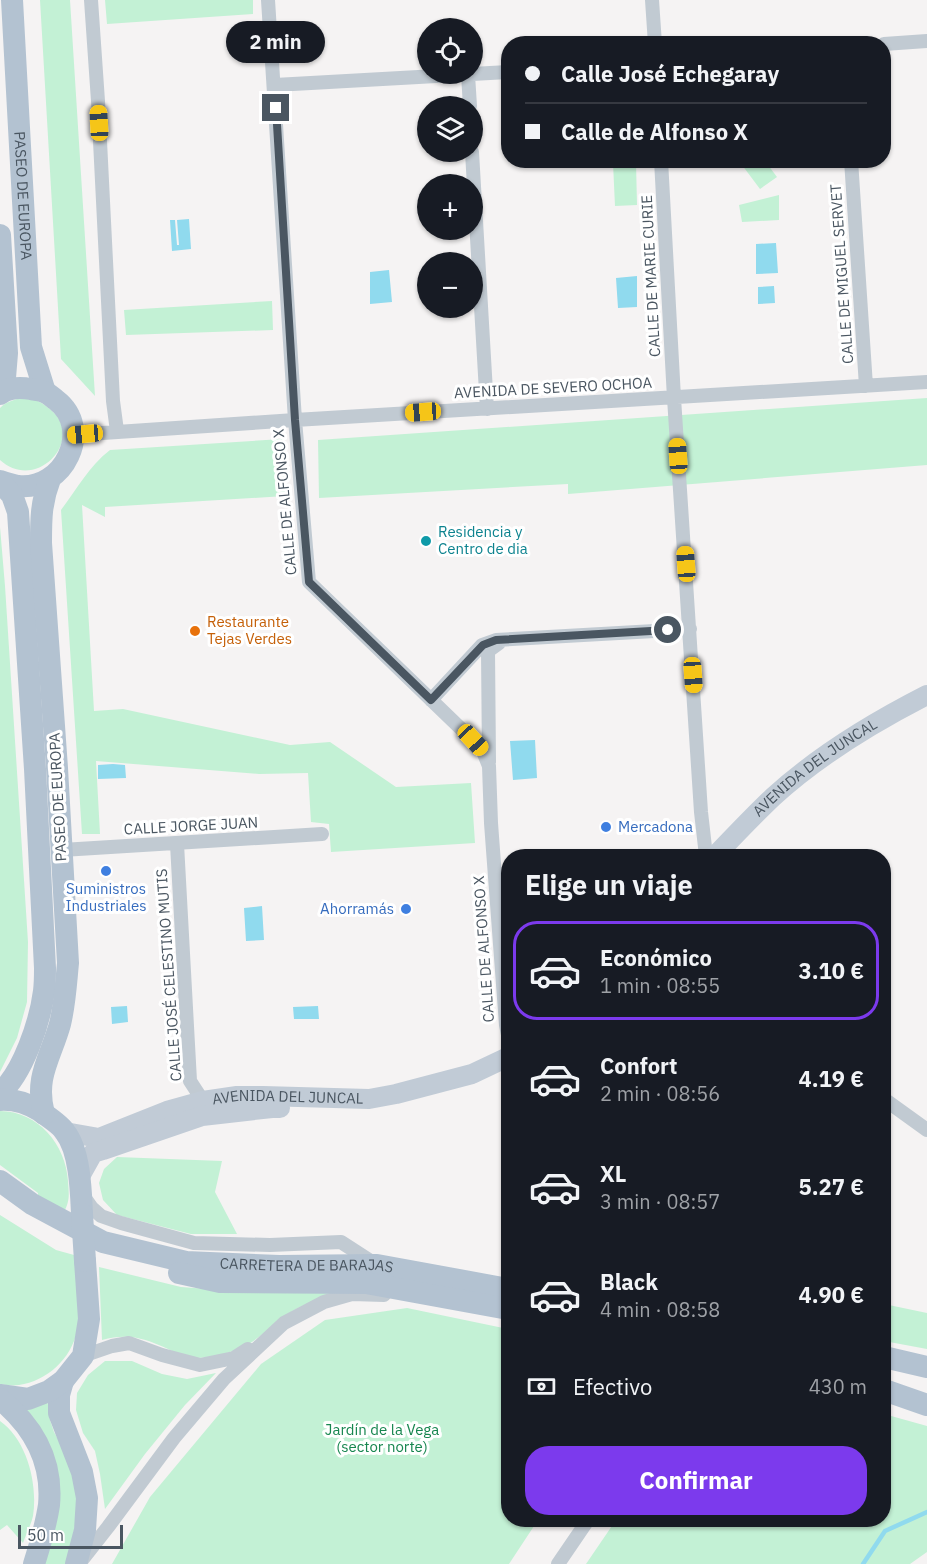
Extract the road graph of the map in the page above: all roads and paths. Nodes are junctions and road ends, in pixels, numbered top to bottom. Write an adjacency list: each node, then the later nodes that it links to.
1 (12, 0): 19 (main road, PASEO DE EUROPA)
2 (91, 0): 23 (street)
3 (268, 0): 11 (street, CALLE DE ALFONSO X)
4 (652, 0): 5 (street)
5 (654, 36)
6 (927, 41): 7 (street)
7 (891, 44)
8 (501, 73): 9 (street)
9 (483, 74)
10 (417, 78): 11 (street)
11 (274, 85): 22 (street, CALLE DE ALFONSO X)
12 (473, 162): 21 (street)
13 (662, 168): 20 (street, CALLE DE MARIE CURIE)
14 (852, 168): 17 (street, CALLE DE MIGUEL SERVET)
15 (0, 235): 18 (main road, PASEO DE EUROPA)
16 (927, 382): 17 (street, AVENIDA DE SEVERO OCHOA)
17 (866, 386): 20 (street, AVENIDA DE SEVERO OCHOA)
18 (2, 392): 19 (main road)
19 (45, 392): 24 (main road)
20 (674, 398): 21 (street, AVENIDA DE SEVERO OCHOA); 27 (street, CALLE DE MARIE CURIE)
21 (487, 409): 22 (street, AVENIDA DE SEVERO OCHOA)
22 (295, 420): 23 (street, AVENIDA DE SEVERO OCHOA); 30 (street, CALLE DE ALFONSO X)
23 (117, 431): 24 (street, AVENIDA DE SEVERO OCHOA)
24 (73, 435): 25 (main road)
25 (50, 479): 26 (main road); 38 (main road, PASEO DE EUROPA)
26 (0, 481): 42 (main road, PASEO DE EUROPA)
27 (690, 629): 28 (street); 35 (street, CALLE DE MARIE CURIE)
28 (512, 639): 30 (street); 32 (street)
29 (927, 694): 36 (street, AVENIDA DEL JUNCAL)
30 (431, 700): 32 (street, CALLE DE ALFONSO X)
31 (927, 709): 37 (street)
32 (489, 766): 39 (street, CALLE DE ALFONSO X)
33 (322, 834): 34 (street, CALLE JORGE JUAN)
34 (177, 843): 38 (street, CALLE JORGE JUAN); 44 (street, CALLE JOSÉ CELESTINO MUTIS)
35 (705, 849)
36 (722, 849)
37 (735, 849)
38 (62, 850): 46 (main road, PASEO DE EUROPA)
39 (501, 961)
40 (501, 1060): 44 (street, AVENIDA DEL JUNCAL)
41 (501, 1074): 50 (street, AVENIDA DEL JUNCAL)
42 (0, 1093)
43 (0, 1100): 46 (main road)
44 (203, 1101): 48 (street, AVENIDA DEL JUNCAL)
45 (891, 1104): 47 (street)
46 (44, 1114): 48 (main road)
47 (927, 1130)
48 (65, 1132): 50 (main road)
49 (0, 1181): 52 (main road)
50 (81, 1195): 52 (main road, bridge); 53 (street)
51 (0, 1200): 52 (main road)
52 (97, 1254): 53 (main road, CARRETERA DE BARAJAS); 55 (main road, CARRETERA DE BARAJAS); 58 (main road)
53 (377, 1265): 54 (main road, CARRETERA DE BARAJAS)
54 (501, 1288)
55 (445, 1296): 56 (main road, CARRETERA DE BARAJAS); 57 (street)
56 (501, 1308)
57 (273, 1334): 58 (street); 67 (street)
58 (83, 1356): 61 (main road)
59 (891, 1359): 60 (main road)
60 (927, 1367)
61 (63, 1381): 63 (main road); 67 (main road)
62 (891, 1392): 64 (main road)
63 (0, 1397): 66 (main road)
64 (927, 1405)
65 (583, 1527): 68 (street)
66 (34, 1564)
67 (77, 1564)
68 (558, 1564)

